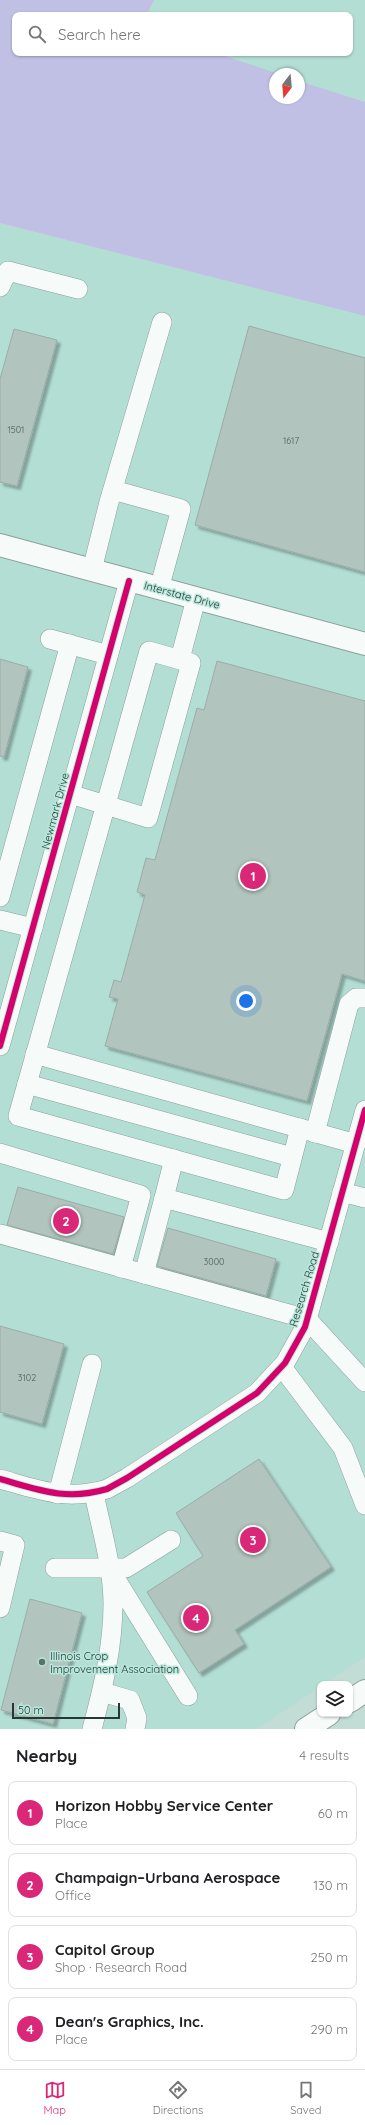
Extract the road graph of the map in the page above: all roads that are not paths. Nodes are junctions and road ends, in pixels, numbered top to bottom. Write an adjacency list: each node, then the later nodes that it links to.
1 (0, 287): 2 (street)
2 (78, 290)
3 (162, 322): 4 (street)
4 (113, 490): 6 (street); 8 (street)
5 (0, 545): 6 (main road, Interstate Drive)
6 (92, 570): 7 (main road, Interstate Drive)
7 (129, 581): 8 (main road, Interstate Drive); 13 (street, Newmark Drive)
8 (159, 589): 9 (main road, Interstate Drive)
9 (196, 599): 12 (main road, Interstate Drive); 14 (street)
10 (50, 639): 11 (street)
11 (70, 644): 13 (street); 17 (street)
12 (365, 644)
13 (108, 655): 15 (street, Newmark Drive)
14 (180, 659): 16 (street); 16 (street)
15 (70, 794): 16 (street); 19 (street, Newmark Drive)
16 (106, 805): 22 (street)
17 (0, 897)
18 (0, 920): 19 (street)
19 (33, 928): 21 (street, Newmark Drive)
20 (365, 998): 25 (street)
21 (0, 1046)
22 (35, 1054): 23 (street); 25 (street)
23 (27, 1084): 28 (street); 29 (street)
24 (365, 1110): 26 (street, Research Road)
25 (307, 1131): 26 (street); 28 (street)
26 (356, 1144): 30 (street, Research Road)
27 (0, 1153): 35 (street)
28 (292, 1157): 29 (street)
29 (174, 1160): 31 (street)
30 (342, 1192): 32 (street); 34 (street, Research Road)
31 (164, 1198): 34 (street); 36 (street)
32 (365, 1198)
33 (0, 1234): 35 (street)
34 (329, 1242): 37 (street, Research Road)
35 (121, 1268): 36 (street)
36 (144, 1274): 37 (street)
37 (307, 1319): 39 (street, Research Road); 40 (street)
38 (92, 1364): 43 (street)
39 (282, 1367): 42 (street, Research Road); 44 (street)
40 (361, 1372)
41 (0, 1479): 43 (street, Research Road)
42 (94, 1493): 43 (street, Research Road); 48 (street)
43 (58, 1494)
44 (365, 1505)
45 (171, 1540): 48 (street)
46 (0, 1541): 49 (street)
47 (55, 1568): 48 (street)
48 (109, 1569): 51 (street); 52 (street)
49 (0, 1608)
50 (365, 1691): 53 (main road)
51 (102, 1692): 55 (street); 56 (street)
52 (188, 1696)
53 (353, 1699)
54 (324, 1717): 57 (main road)
55 (92, 1729)
56 (135, 1729)
57 (306, 1729)

